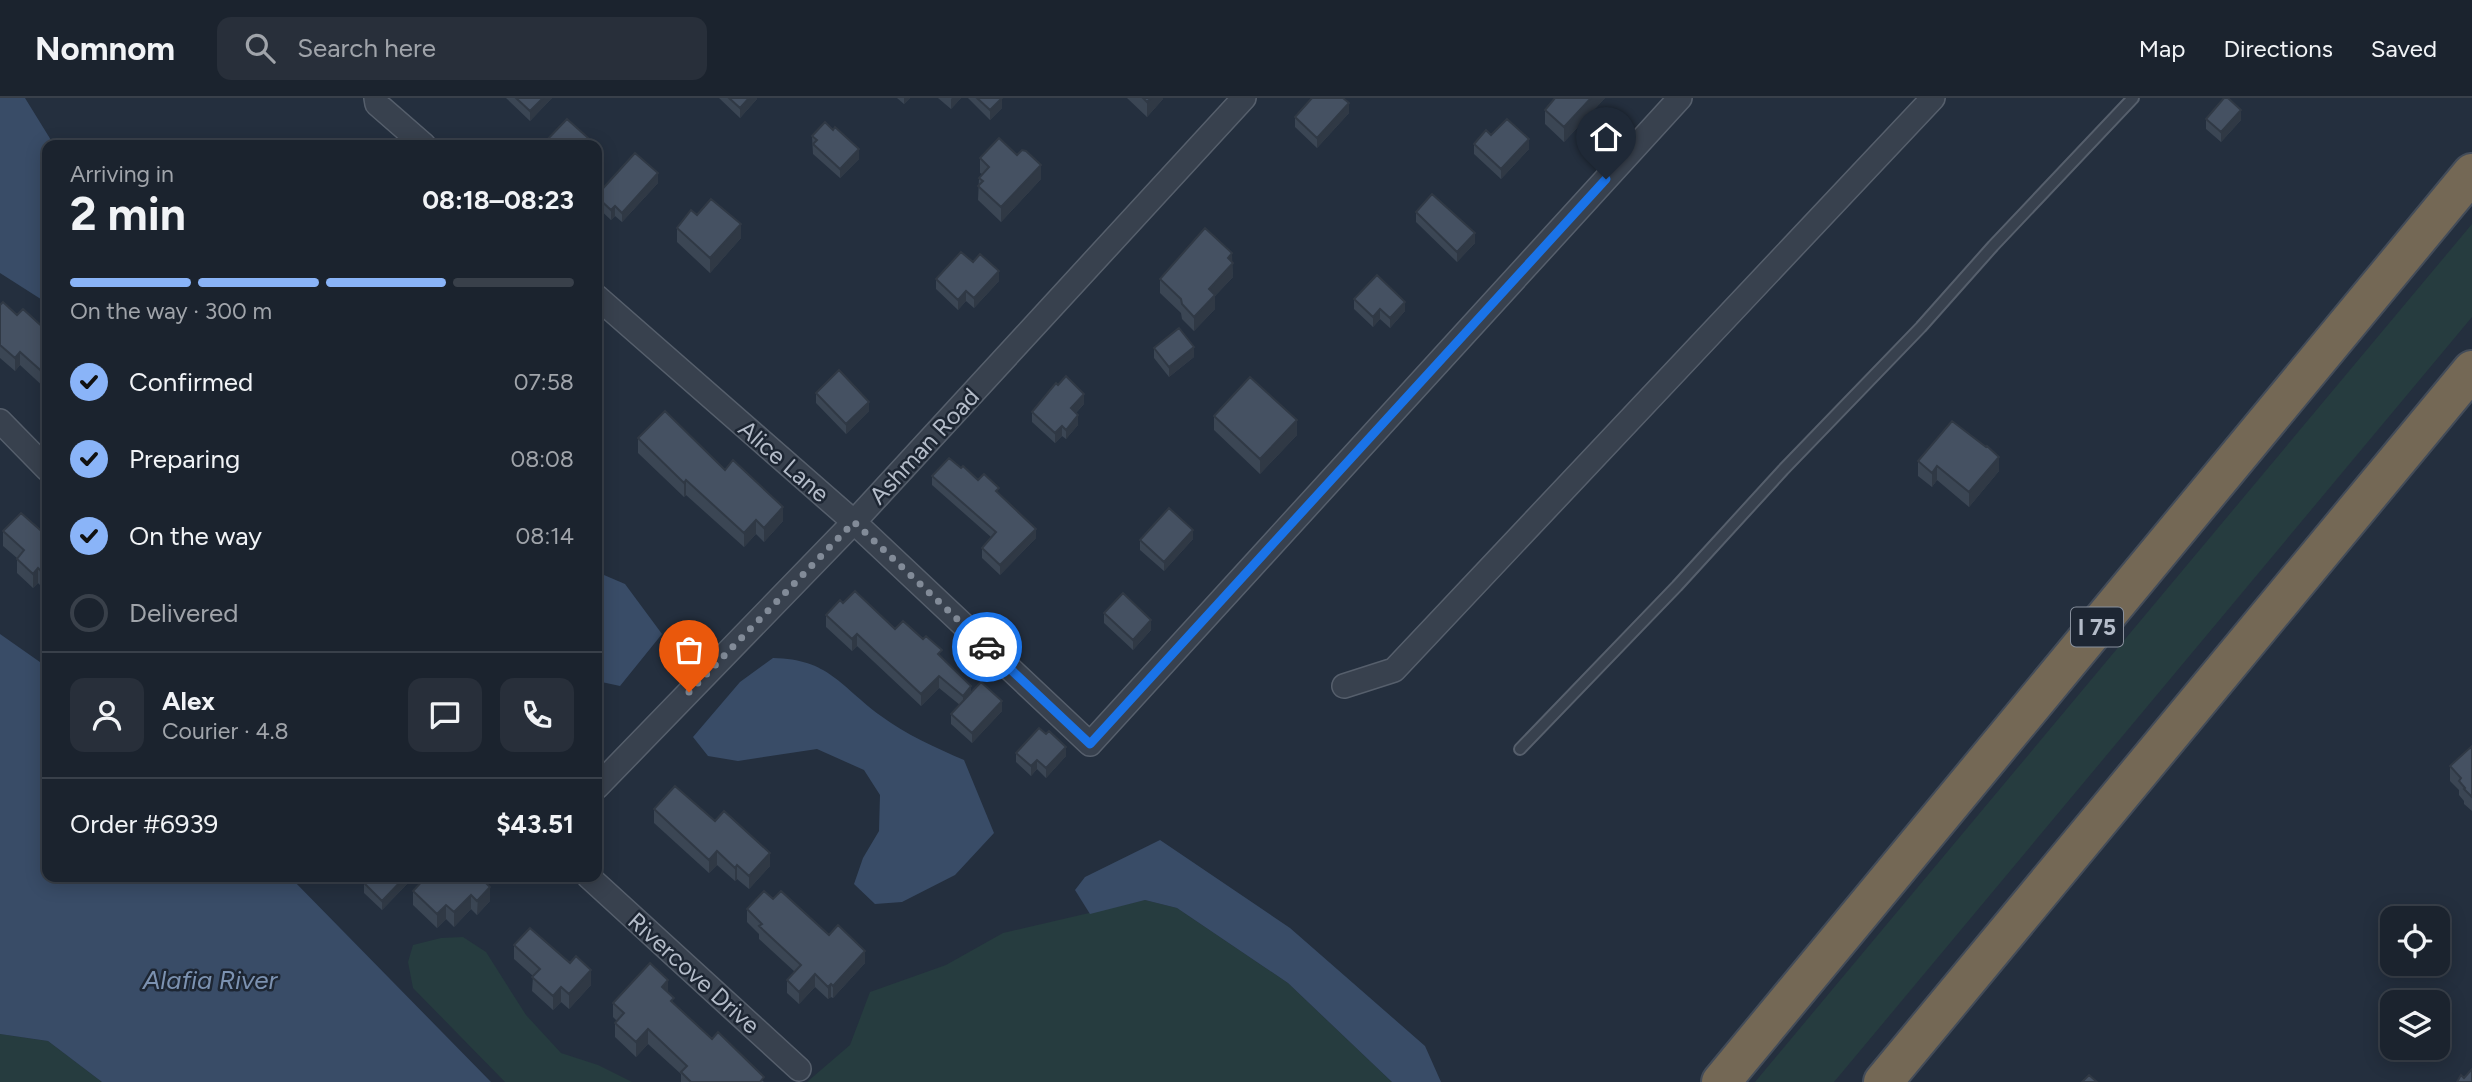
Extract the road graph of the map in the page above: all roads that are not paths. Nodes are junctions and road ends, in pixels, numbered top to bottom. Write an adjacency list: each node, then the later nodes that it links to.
1 (376, 98): 6 (street)
2 (1244, 98): 12 (street, Ashman Road)
3 (1680, 98): 12 (street, Alice Lane)
4 (1933, 98): 13 (street)
5 (2133, 98): 14 (lane)
6 (418, 140)
7 (2472, 173): 18 (highway, I 75)
8 (602, 301): 12 (street, Alice Lane)
9 (2472, 370): 19 (highway)
10 (0, 421): 11 (street)
11 (42, 464)
12 (854, 522): 15 (street, Ashman Road)
13 (1344, 686)
14 (1520, 748)
15 (602, 782)
16 (594, 882): 17 (street, Rivercove Drive)
17 (799, 1069)
18 (1721, 1082)
19 (1884, 1082)

